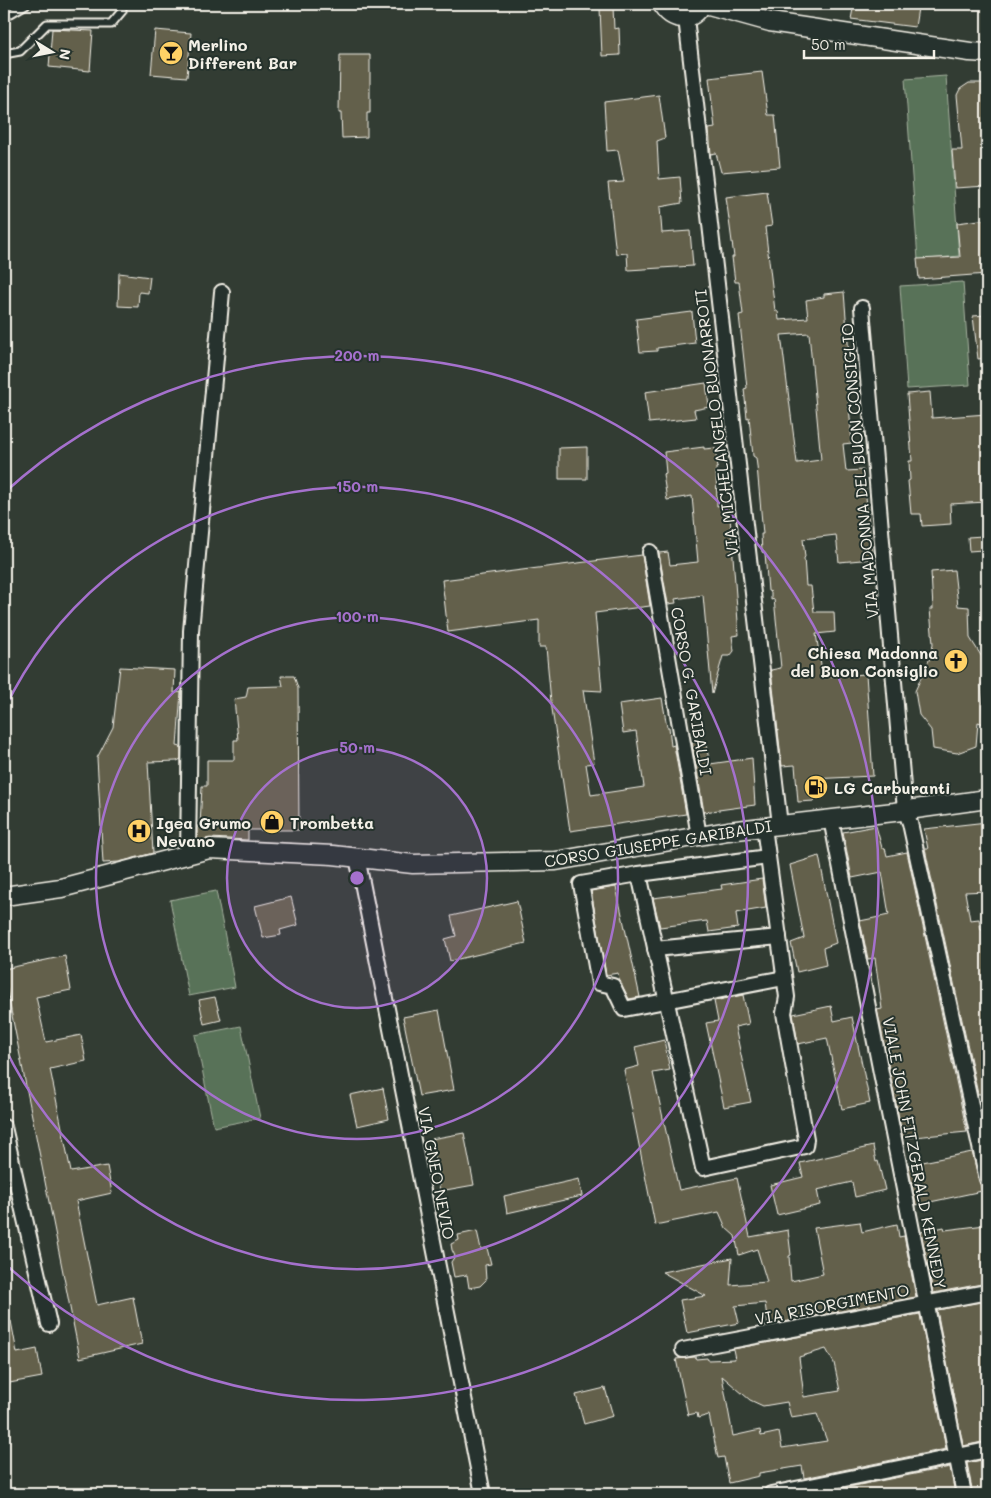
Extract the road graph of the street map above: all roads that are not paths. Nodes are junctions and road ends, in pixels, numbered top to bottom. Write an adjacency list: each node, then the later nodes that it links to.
1 (26, 4): 5 (lane)
2 (122, 4): 8 (lane)
3 (662, 4): 6 (street)
4 (704, 4): 6 (street); 7 (street)
5 (4, 14)
6 (686, 18): 15 (street, VIA MICHELANGELO BUONARROTI)
7 (987, 53)
8 (4, 54)
9 (222, 292): 17 (street)
10 (862, 308): 13 (street, VIA MADONNA DEL BUON CONSIGLIO)
11 (650, 552): 16 (street, CORSO G. GARIBALDI)
12 (987, 799): 13 (street, CORSO GIUSEPPE GARIBALDI)
13 (905, 810): 14 (street, CORSO GIUSEPPE GARIBALDI); 27 (street, VIA MADONNA DEL BUON CONSIGLIO)
14 (831, 819): 15 (street, CORSO GIUSEPPE GARIBALDI); 29 (street, VIALE JOHN FITZGERALD KENNEDY)
15 (772, 826): 16 (street, CORSO GIUSEPPE GARIBALDI); 19 (street, VIA MICHELANGELO BUONARROTI)
16 (699, 836): 18 (street, CORSO GIUSEPPE GARIBALDI)
17 (188, 855): 18 (street, CORSO GIUSEPPE GARIBALDI); 21 (street, CORSO GIUSEPPE GARIBALDI)
18 (357, 857): 34 (street, VIA GNEO NEVIO)
19 (768, 857): 20 (street); 22 (street, VIA MICHELANGELO BUONARROTI)
20 (639, 874): 23 (street); 25 (street)
21 (4, 896)
22 (779, 937): 23 (street); 24 (street, VIA MICHELANGELO BUONARROTI)
23 (655, 949): 25 (street)
24 (784, 978): 25 (street); 25 (street, VIA MICHELANGELO BUONARROTI)
25 (667, 1002)
26 (4, 1127): 30 (street)
27 (987, 1179)
28 (987, 1292): 29 (street, VIA RISORGIMENTO)
29 (927, 1303): 31 (street, VIA RISORGIMENTO); 33 (street, VIALE JOHN FITZGERALD KENNEDY)
30 (49, 1324)
31 (683, 1350)
32 (987, 1450): 33 (street)
33 (956, 1456): 35 (street); 36 (street, VIALE JOHN FITZGERALD KENNEDY)
34 (483, 1494)
35 (771, 1494)
36 (964, 1494)

